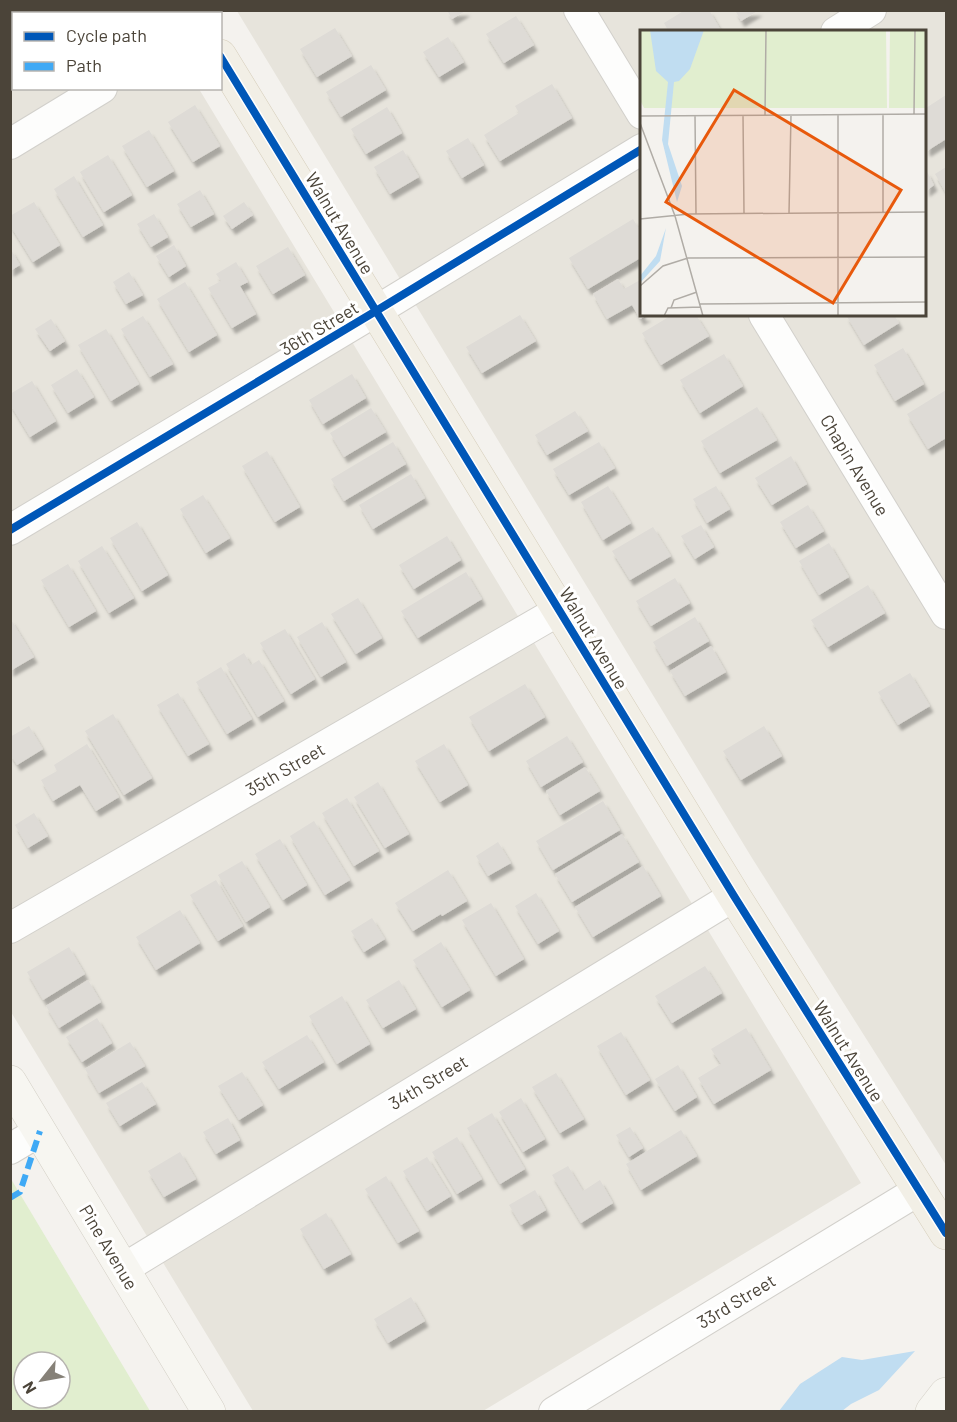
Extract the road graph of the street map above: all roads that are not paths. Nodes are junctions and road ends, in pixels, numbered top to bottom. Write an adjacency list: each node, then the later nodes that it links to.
1 (579, 10): 6 (street)
2 (871, 10): 3 (street)
3 (839, 30)
4 (222, 59): 9 (main road, Walnut Avenue)
5 (99, 90): 7 (street)
6 (640, 111)
7 (10, 144)
8 (640, 150): 9 (street, 36th Street)
9 (376, 311): 11 (street, 36th Street); 12 (main road, Walnut Avenue)
10 (765, 316): 13 (street, Chapin Avenue)
11 (10, 530)
12 (560, 610): 14 (main road, Walnut Avenue); 15 (street, 35th Street)
13 (946, 614)
14 (734, 896): 19 (main road, Walnut Avenue); 21 (street, 34th Street)
15 (10, 928)
16 (10, 1082): 17 (main road, Pine Avenue)
17 (40, 1131): 18 (street); 21 (main road, Pine Avenue)
18 (10, 1149)
19 (919, 1190): 20 (main road, Walnut Avenue); 24 (street, 33rd Street)
20 (946, 1233)
21 (123, 1269): 23 (main road, Pine Avenue)
22 (946, 1394): 25 (main road)
23 (209, 1412)
24 (554, 1412)
25 (932, 1412)

